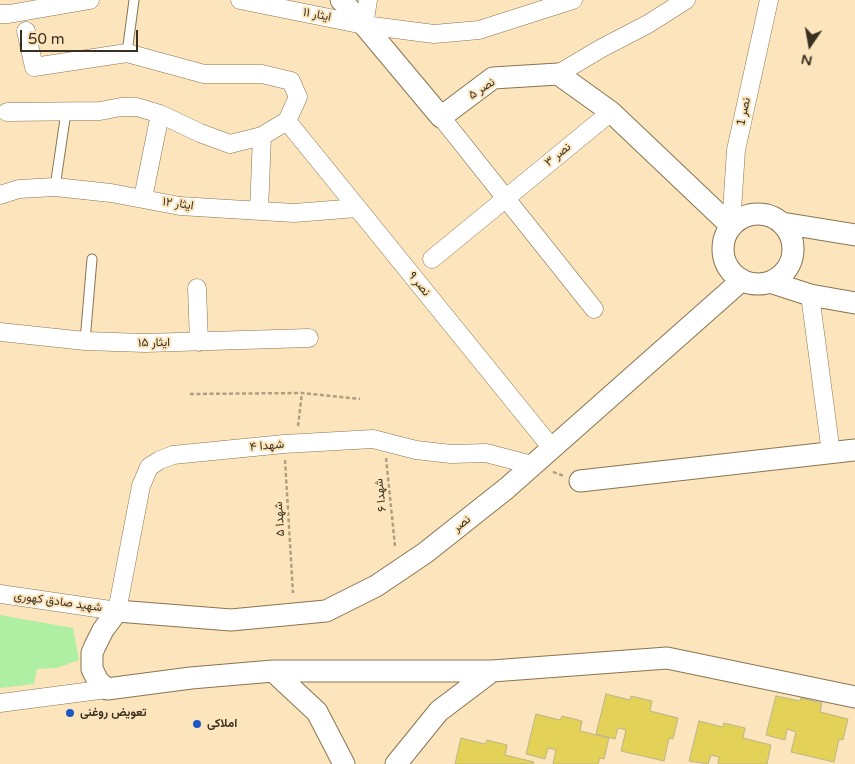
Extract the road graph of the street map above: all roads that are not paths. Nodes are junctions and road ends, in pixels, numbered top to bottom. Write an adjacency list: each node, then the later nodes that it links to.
1 (90, 0): 9 (street)
2 (134, 0): 12 (lane)
3 (240, 0): 10 (street, ایثار ۱۱)
4 (341, 0): 10 (street)
5 (368, 0): 10 (street)
6 (573, 0): 10 (street, ایثار ۱۱)
7 (686, 0): 13 (street)
8 (768, 0): 28 (street, نصر 1)
9 (0, 14)
10 (364, 25): 18 (street)
11 (26, 31): 12 (street)
12 (127, 53): 19 (street)
13 (558, 74): 16 (street); 18 (street, نصر ۵)
14 (7, 112): 15 (street)
15 (66, 112): 17 (street); 21 (lane)
16 (611, 112): 24 (street, نصر ۳); 28 (street)
17 (160, 114): 20 (street); 23 (street)
18 (441, 118): 24 (street)
19 (287, 121): 20 (street); 25 (street, نصر ۹)
20 (262, 136): 26 (street)
21 (55, 187): 22 (street, ایثار ۱۲); 23 (street, ایثار ۱۲)
22 (1, 194)
23 (143, 198): 26 (street, ایثار ۱۲)
24 (506, 198): 31 (street, نصر ۳); 37 (street)
25 (357, 208): 26 (street, ایثار ۱۲); 42 (street, نصر ۹)
26 (258, 211)
27 (782, 223): 28 (street); 29 (street); 33 (street)
28 (731, 226): 32 (street)
29 (855, 235)
30 (92, 259): 40 (lane)
31 (432, 259)
32 (742, 280): 33 (street); 42 (street, نصر)
33 (770, 282): 35 (street)
34 (197, 288): 41 (street)
35 (810, 295): 36 (street); 44 (street)
36 (855, 302)
37 (594, 309)
38 (0, 335): 40 (street, ایثار ۱۵)
39 (309, 338): 41 (street, ایثار ۱۵)
40 (85, 341): 41 (street, ایثار ۱۵)
41 (199, 342)
42 (551, 448): 45 (street, نصر)
43 (855, 450): 44 (street)
44 (831, 453): 46 (street)
45 (532, 465): 48 (street, نصر); 48 (street, شهدا ۴)
46 (580, 481)
47 (0, 594): 48 (street, شهید صادق کهوری)
48 (116, 611): 51 (street)
49 (273, 671): 50 (street); 51 (street); 54 (street)
50 (492, 671): 52 (street); 55 (street)
51 (108, 689): 53 (street)
52 (855, 697)
53 (0, 703)
54 (344, 764)
55 (396, 764)

